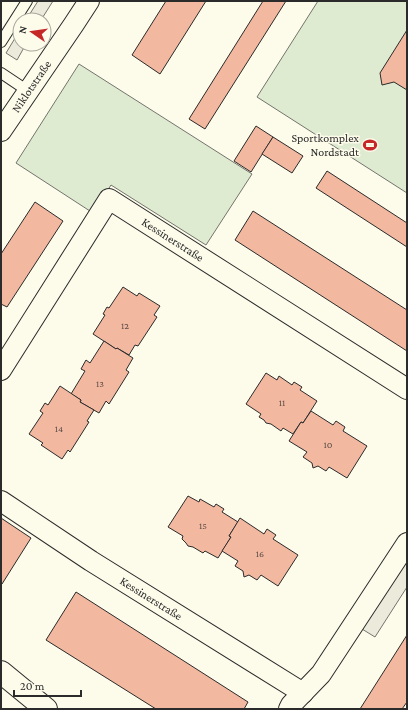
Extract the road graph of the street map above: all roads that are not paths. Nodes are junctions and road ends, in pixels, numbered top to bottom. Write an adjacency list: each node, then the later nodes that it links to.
1 (26, 1): 3 (lane)
2 (89, 1): 5 (street, Niklotstraße)
3 (1, 42)
4 (1, 73): 5 (lane)
5 (28, 91): 6 (street, Niklotstraße)
6 (1, 132)
7 (1, 370): 8 (street, Kessinerstraße)
8 (407, 389)
9 (1, 501): 12 (street, Kessinerstraße)
10 (407, 542): 12 (street, Kessinerstraße)
11 (1, 672): 13 (main road)
12 (295, 704)
13 (46, 709)

